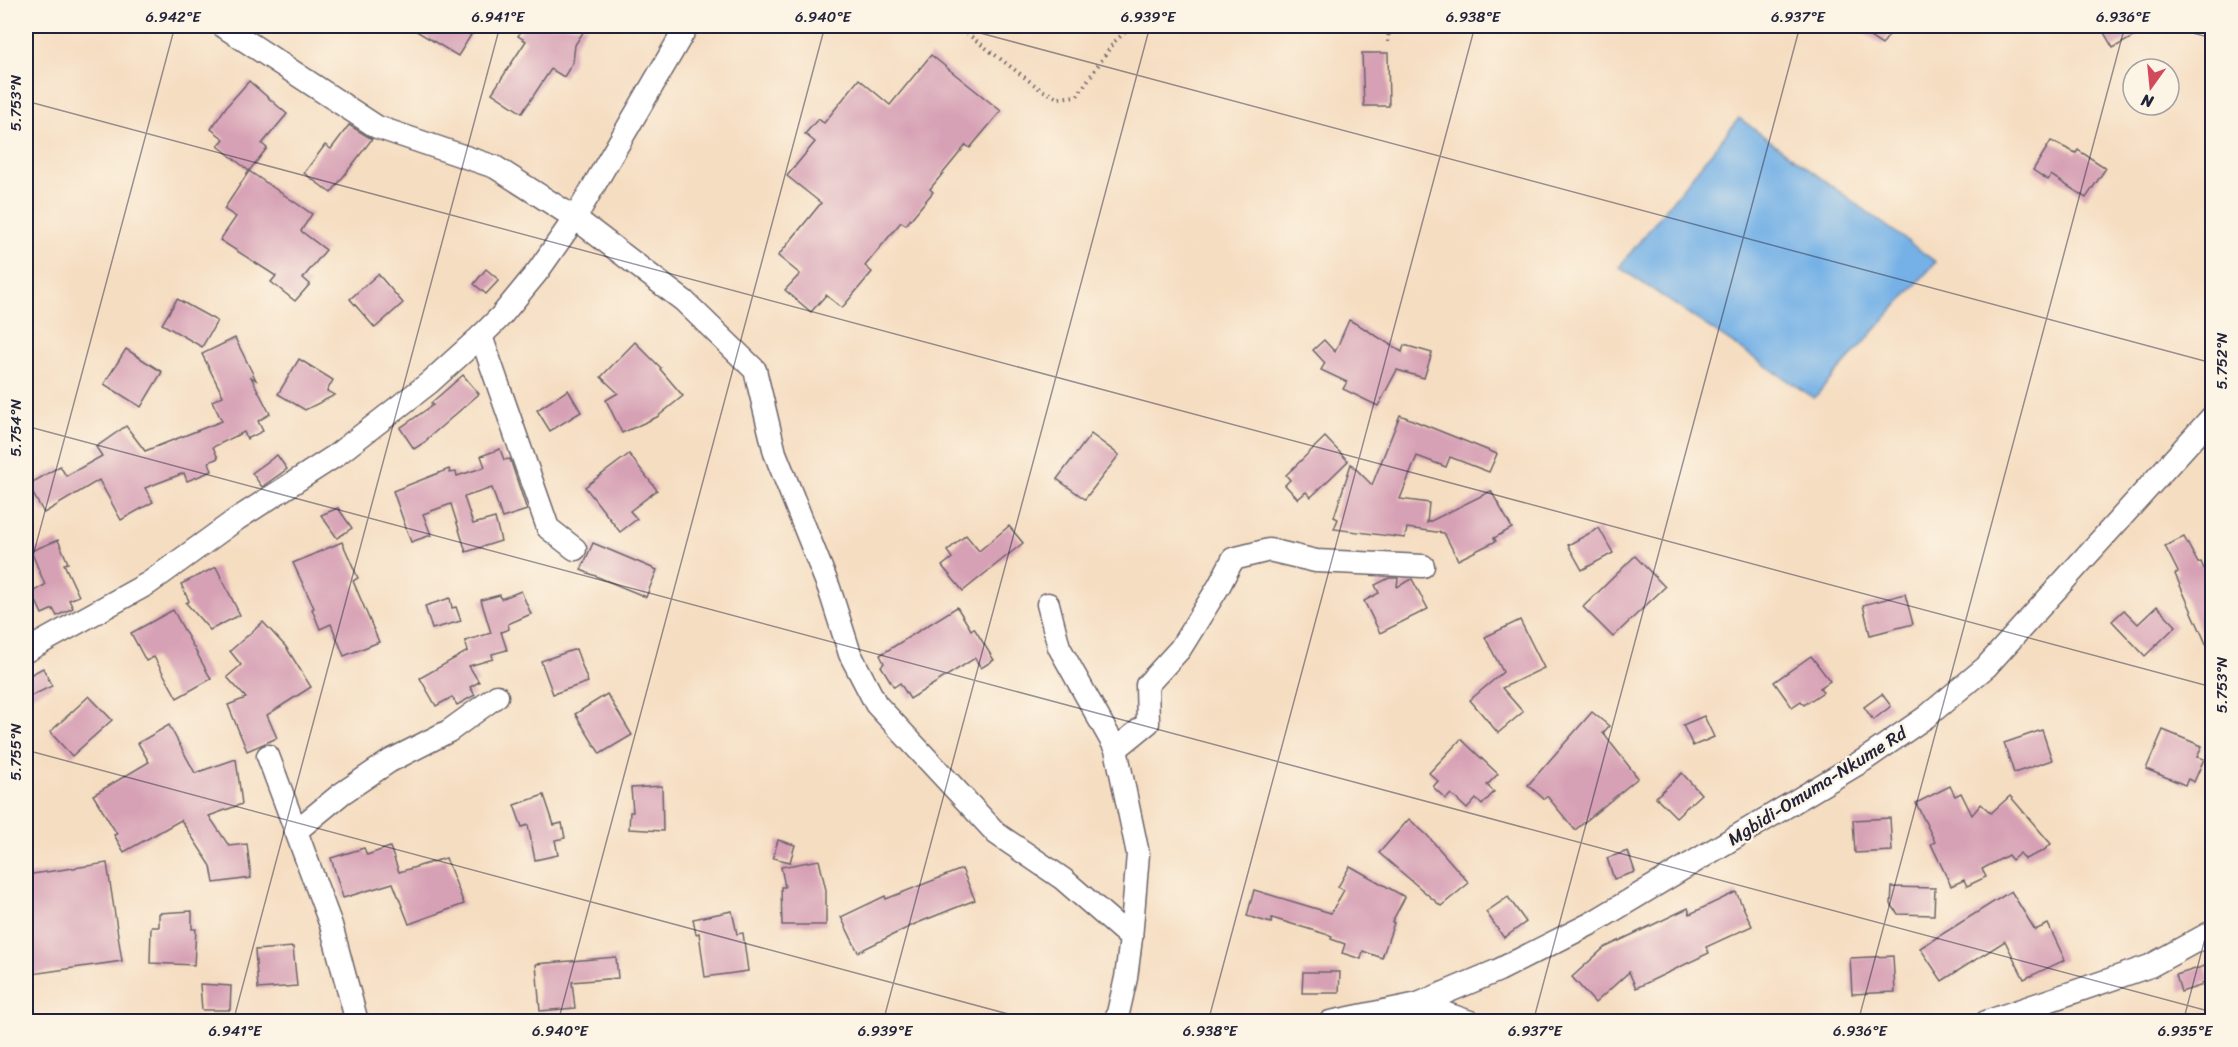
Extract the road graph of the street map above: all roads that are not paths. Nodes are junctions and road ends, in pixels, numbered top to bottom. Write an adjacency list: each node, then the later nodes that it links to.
1 (224, 26): 3 (street)
2 (687, 26): 3 (street)
3 (574, 218): 4 (street); 15 (street)
4 (481, 336): 6 (street); 9 (street)
5 (2212, 417): 16 (street, Mgbidi-Omuma-Nkume Rd)
6 (575, 549)
7 (1423, 566): 11 (street)
8 (1048, 604): 11 (street)
9 (26, 651)
10 (497, 696): 13 (street)
11 (1116, 749): 15 (street)
12 (268, 756): 13 (street)
13 (296, 831): 17 (street)
14 (2212, 932): 21 (street)
15 (1131, 938): 18 (street)
16 (1419, 1013): 19 (street, Mgbidi-Omuma-Nkume Rd); 20 (street)
17 (357, 1022)
18 (1116, 1022)
19 (1330, 1022)
20 (1470, 1022)
21 (1986, 1022)

